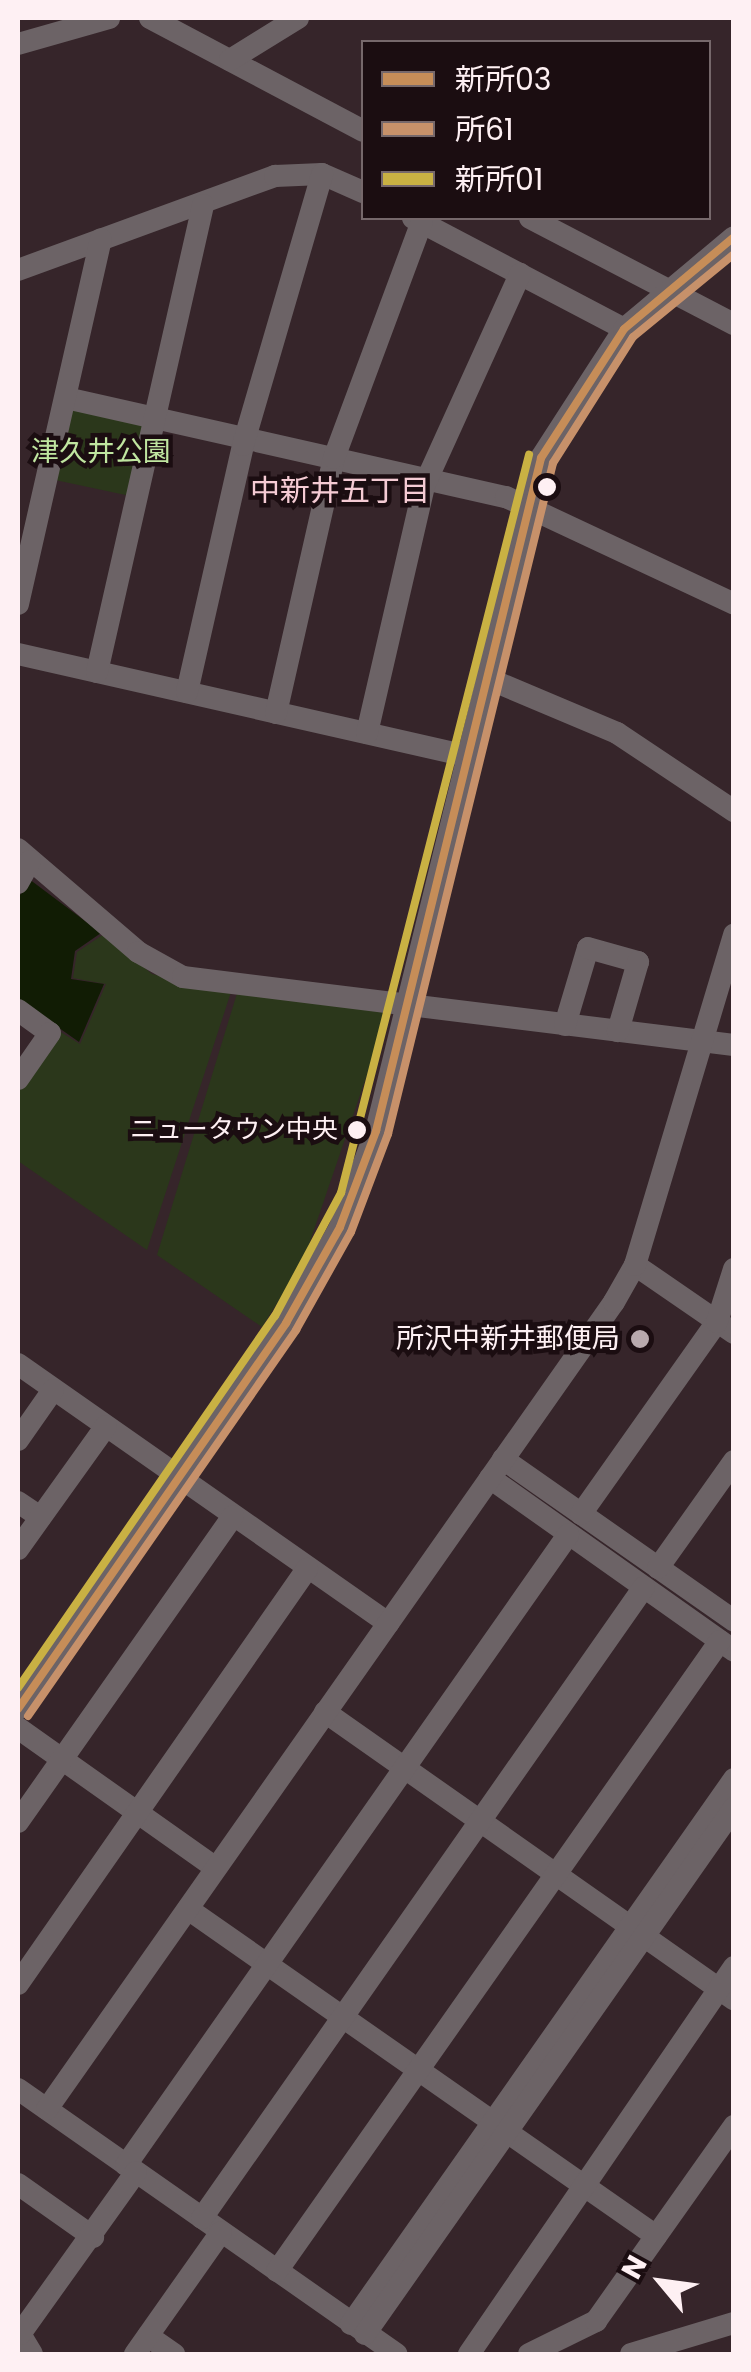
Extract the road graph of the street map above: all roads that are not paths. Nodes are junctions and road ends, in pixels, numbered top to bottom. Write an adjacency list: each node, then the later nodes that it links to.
1 (109, 18): 4 (street)
2 (150, 18): 5 (street)
3 (298, 18): 5 (street)
4 (18, 44)
5 (230, 60): 6 (street)
6 (361, 129)
7 (322, 174): 8 (street); 9 (street); 21 (street)
8 (361, 191)
9 (203, 205): 13 (street); 20 (street)
10 (418, 220): 15 (street); 22 (street)
11 (534, 220): 16 (street)
12 (734, 237): 16 (street)
13 (101, 239): 14 (street); 19 (street)
14 (18, 270)
15 (520, 274): 18 (street); 23 (street)
16 (664, 287): 17 (street); 18 (street)
17 (734, 324)
18 (624, 329): 24 (street)
19 (66, 398): 20 (street); 25 (street)
20 (155, 417): 21 (street); 29 (street)
21 (246, 438): 22 (street); 31 (street)
22 (334, 458): 23 (street); 32 (street)
23 (426, 478): 24 (street); 33 (street)
24 (524, 505): 27 (street); 30 (street)
25 (28, 507): 26 (street)
26 (18, 604)
27 (734, 604)
28 (18, 654): 29 (street)
29 (97, 672): 31 (street)
30 (482, 676): 34 (street); 35 (street)
31 (187, 692): 32 (street)
32 (276, 712): 33 (street)
33 (367, 733): 34 (street)
34 (463, 754): 39 (street)
35 (734, 810)
36 (24, 855): 37 (street); 39 (street)
37 (18, 882)
38 (734, 934): 43 (street)
39 (407, 1006): 41 (street); 55 (street)
40 (18, 1010): 45 (street)
41 (565, 1025): 42 (street); 42 (street)
42 (618, 1031): 43 (street)
43 (702, 1041): 44 (street); 46 (street)
44 (734, 1045)
45 (18, 1079)
46 (635, 1264): 48 (street); 54 (street)
47 (734, 1269): 48 (street)
48 (726, 1328): 57 (street)
49 (18, 1364): 50 (street)
50 (54, 1390): 51 (street); 52 (street)
51 (106, 1426): 55 (street); 59 (street)
52 (18, 1440)
53 (734, 1461): 63 (street)
54 (496, 1469): 57 (street); 60 (street); 65 (street)
55 (179, 1478): 58 (street); 67 (street)
56 (18, 1502): 59 (street)
57 (581, 1514): 63 (street)
58 (233, 1516): 62 (street); 70 (street)
59 (40, 1517): 61 (street)
60 (568, 1534): 63 (street); 71 (street)
61 (18, 1549)
62 (307, 1570): 65 (street); 74 (street)
63 (651, 1578): 64 (street); 66 (street); 75 (street)
64 (734, 1621)
65 (388, 1624): 68 (street)
66 (726, 1646): 78 (street)
67 (18, 1708)
68 (325, 1712): 71 (street); 77 (street)
69 (18, 1728): 70 (street)
70 (62, 1758): 74 (street); 76 (street)
71 (406, 1768): 75 (street); 81 (street)
72 (734, 1779): 80 (street)
73 (734, 1808): 80 (street)
74 (139, 1813): 77 (street); 83 (street)
75 (480, 1820): 78 (street); 85 (street)
76 (18, 1822)
77 (216, 1868): 79 (street)
78 (556, 1873): 80 (street); 86 (street)
79 (188, 1909): 81 (street); 88 (street)
80 (637, 1931): 84 (street); 90 (street)
81 (268, 1964): 85 (street); 91 (street)
82 (734, 1966): 84 (street)
83 (18, 1984)
84 (726, 1994): 93 (street)
85 (343, 2018): 86 (street); 94 (street)
86 (417, 2071): 90 (street); 97 (street)
87 (20, 2096): 88 (street)
88 (46, 2108): 91 (street)
89 (734, 2126): 95 (street)
90 (499, 2128): 93 (street); 99 (street)
91 (131, 2168): 94 (street); 96 (street)
92 (18, 2184): 96 (street)
93 (581, 2184): 95 (street); 104 (street)
94 (211, 2225): 97 (street); 100 (street)
95 (656, 2236): 105 (street)
96 (92, 2237): 101 (street)
97 (277, 2271): 99 (street)
98 (734, 2323): 106 (street)
99 (358, 2329): 103 (street)
100 (142, 2345): 102 (street)
101 (32, 2354)
102 (174, 2354)
103 (396, 2354)
104 (468, 2354)
105 (529, 2354)
106 (631, 2354)

